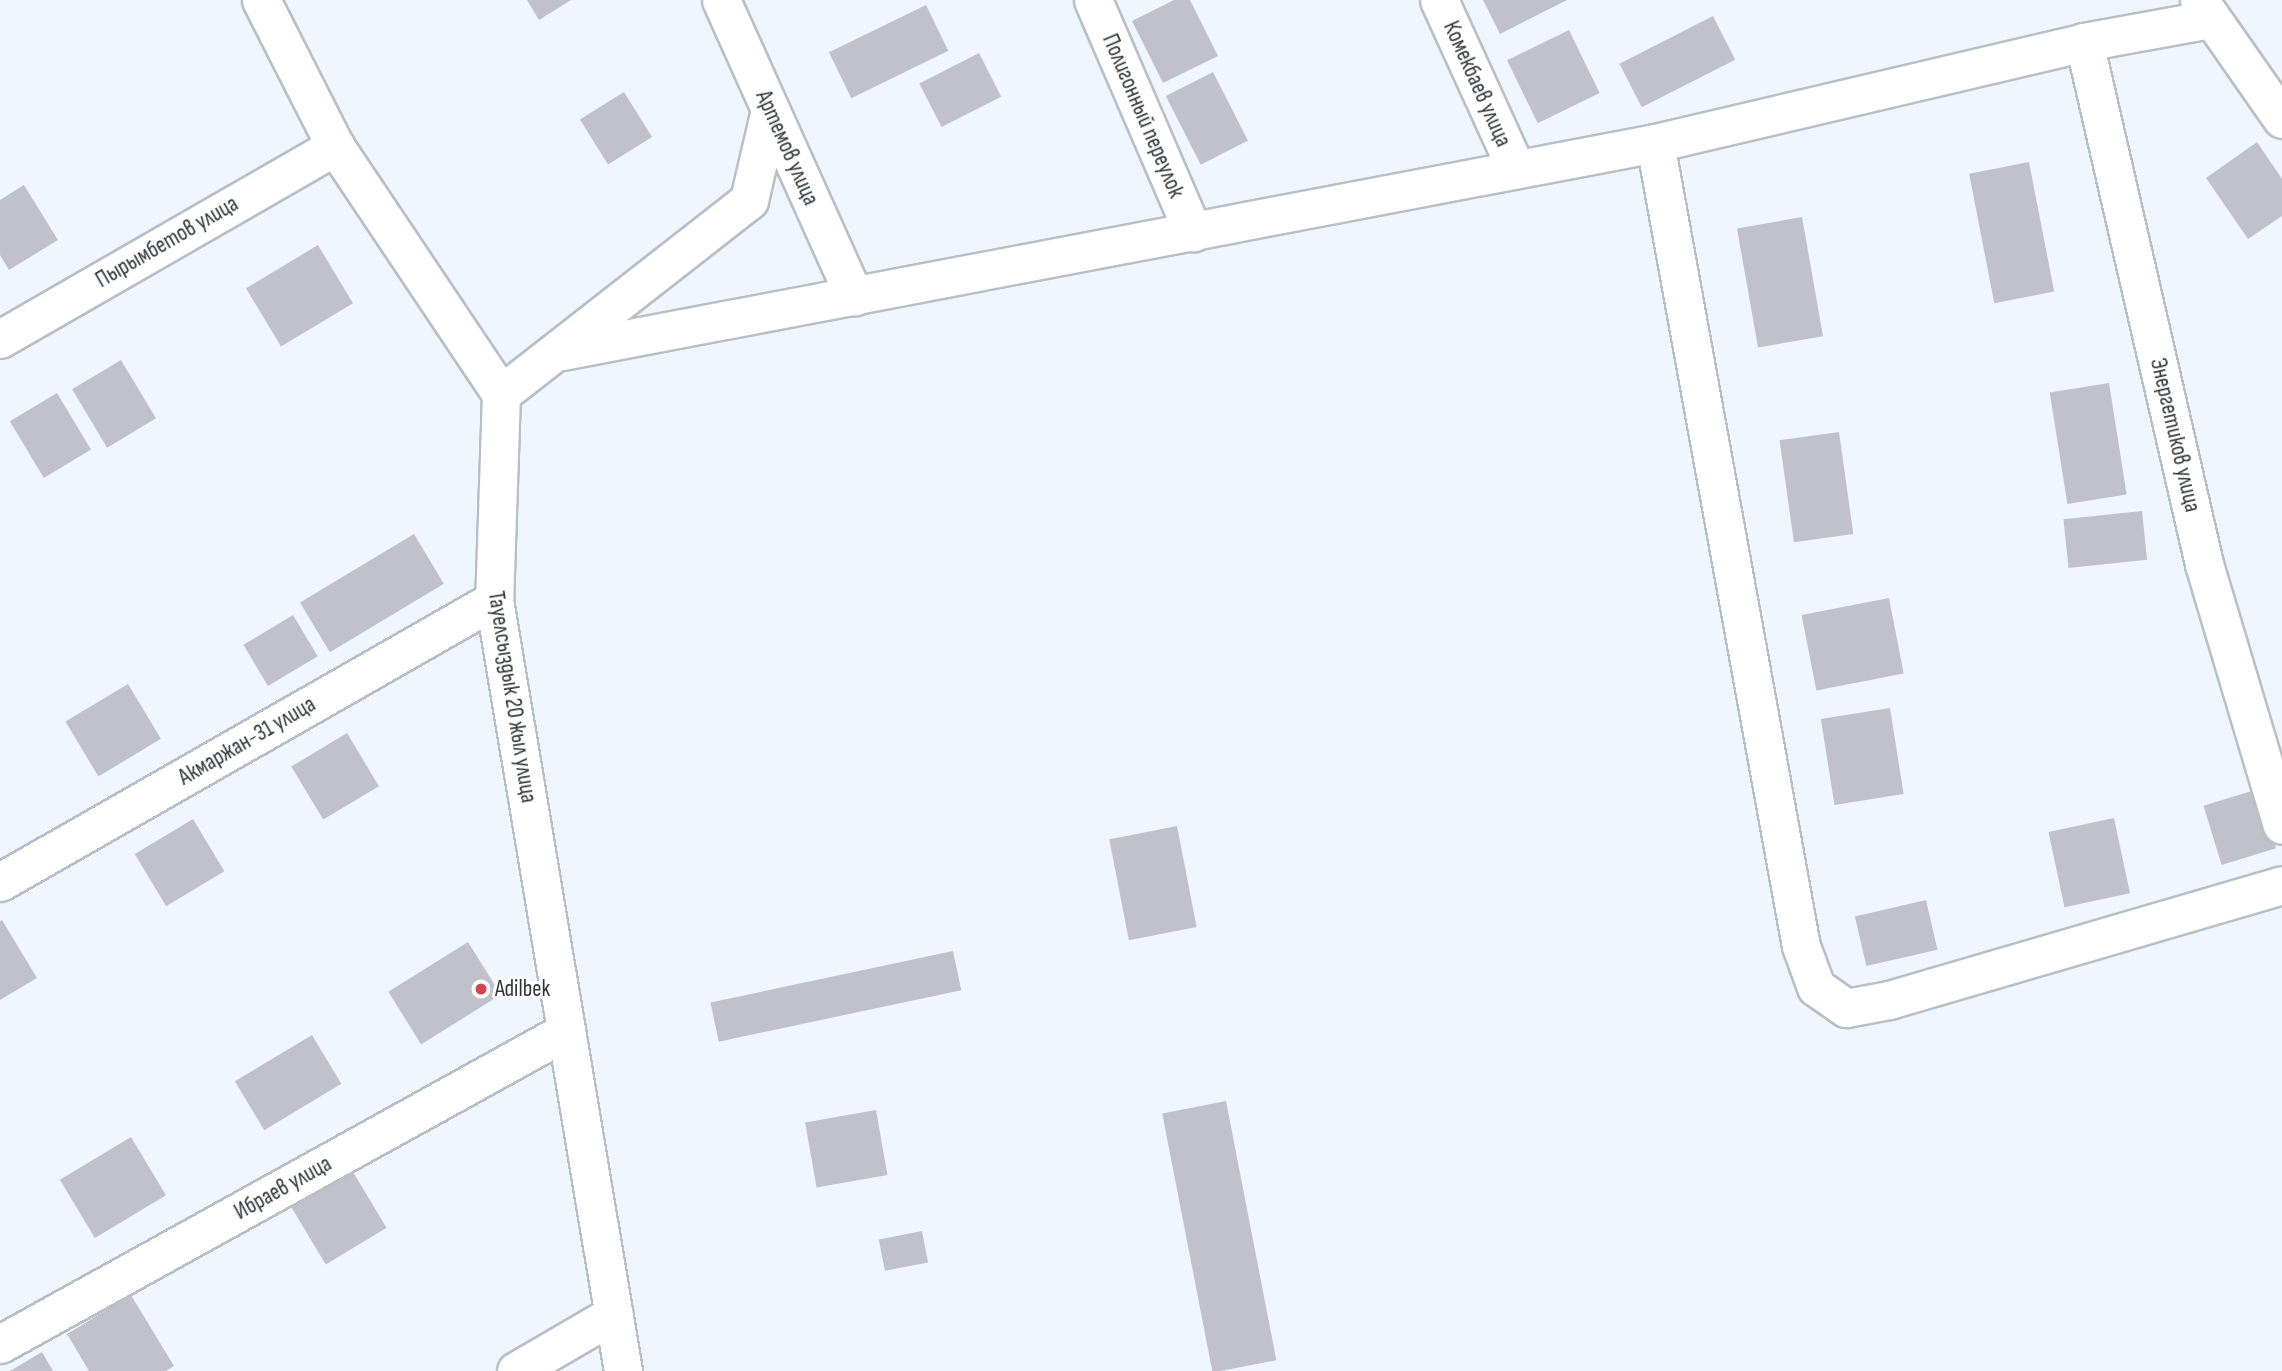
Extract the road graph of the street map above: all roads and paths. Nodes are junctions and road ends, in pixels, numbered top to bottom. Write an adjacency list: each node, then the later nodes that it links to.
1 (261, 0): 10 (street)
2 (721, 0): 7 (street, Артемов улица)
3 (1093, 0): 12 (street, Полигонный переулок)
4 (1439, 0): 11 (street, Комекбаев улица)
5 (2205, 10): 6 (street); 8 (street)
6 (2084, 42): 9 (street); 18 (street, Энергетиков улица)
7 (770, 110): 13 (street, Артемов улица); 15 (street)
8 (2282, 120)
9 (1655, 143): 11 (street); 20 (street)
10 (335, 146): 14 (street, Пырымбетов улица); 16 (street)
11 (1516, 169): 12 (street)
12 (1193, 232): 13 (street)
13 (854, 296): 15 (street)
14 (0, 339)
15 (562, 351): 16 (street)
16 (501, 394): 17 (street, Тауелсыздык 20 жыл улица)
17 (494, 600): 19 (street, Акмаржан-31 улица); 21 (street, Тауелсыздык 20 жыл улица)
18 (2282, 825)
19 (0, 882)
20 (2282, 885)
21 (566, 1031): 22 (street, Тауелсыздык 20 жыл улица); 23 (street, Ибраев улица)
22 (614, 1314): 24 (street); 25 (street, Тауелсыздык 20 жыл улица)
23 (0, 1344)
24 (516, 1371)
25 (623, 1371)

